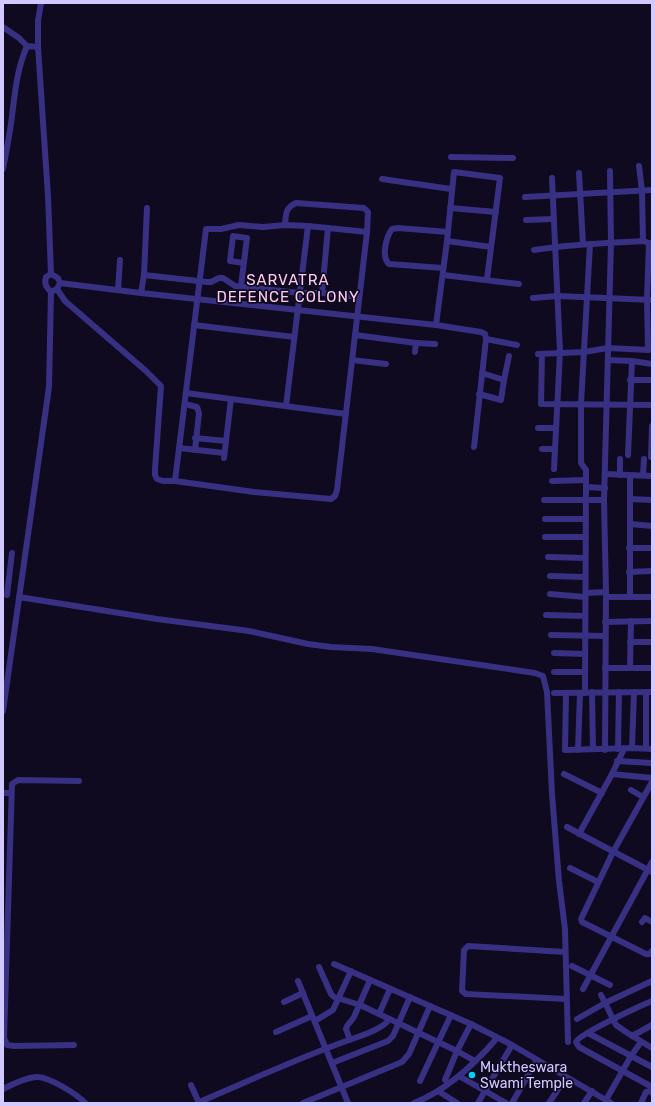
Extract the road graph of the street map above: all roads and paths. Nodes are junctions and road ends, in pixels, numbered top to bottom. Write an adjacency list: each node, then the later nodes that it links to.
1 (41, 3): 4 (street)
2 (3, 27): 3 (street)
3 (27, 46): 4 (street); 8 (street)
4 (38, 47): 40 (street)
5 (451, 157): 6 (street)
6 (513, 158)
7 (639, 166): 14 (street)
8 (3, 169)
9 (610, 171): 17 (street)
10 (579, 173): 16 (street)
11 (552, 178): 18 (street)
12 (382, 179): 13 (street)
13 (451, 189): 21 (street); 22 (street)
14 (642, 190): 15 (street); 17 (street); 31 (street)
15 (652, 190)
16 (581, 193): 17 (street); 18 (street); 33 (street)
17 (611, 193): 32 (street)
18 (553, 196): 19 (street); 23 (street)
19 (525, 197)
20 (147, 208): 41 (street)
21 (450, 208): 22 (street); 29 (street)
22 (496, 212): 35 (street)
23 (553, 219): 24 (street); 34 (street)
24 (526, 220)
25 (286, 224): 26 (street); 28 (street); 43 (street)
26 (308, 226): 27 (street); 49 (street)
27 (328, 228): 28 (street); 50 (street)
28 (367, 232): 52 (street)
29 (448, 232): 30 (street); 39 (street)
30 (447, 241): 35 (street); 39 (street)
31 (648, 242): 32 (street); 57 (street)
32 (611, 243): 33 (street); 54 (street)
33 (586, 244): 34 (street); 53 (street)
34 (556, 246): 36 (street); 51 (street)
35 (491, 247): 42 (street)
36 (534, 250)
37 (120, 260): 47 (street)
38 (244, 263): 38 (street); 45 (street)
39 (443, 272): 42 (street); 60 (street)
40 (51, 274): 46 (street); 46 (street)
41 (144, 275): 43 (street); 48 (street)
42 (486, 279): 44 (street)
43 (200, 281): 45 (street); 55 (street)
44 (519, 284)
45 (241, 286): 49 (street)
46 (56, 288): 47 (street); 113 (street); 141 (street)
47 (118, 290): 48 (street)
48 (141, 293): 55 (street)
49 (300, 293): 50 (street); 58 (street)
50 (322, 293): 52 (street)
51 (558, 296): 53 (street); 56 (street); 70 (street)
52 (359, 297): 59 (street)
53 (587, 297): 54 (street); 71 (street)
54 (610, 297): 57 (street); 68 (street)
55 (197, 298): 58 (street); 61 (street)
56 (533, 298)
57 (650, 299): 68 (street)
58 (298, 310): 59 (street); 63 (street)
59 (357, 317): 60 (street); 62 (street)
60 (436, 325): 64 (street)
61 (194, 326): 63 (street); 82 (street)
62 (355, 335): 65 (street); 73 (street)
63 (294, 337): 90 (street)
64 (486, 339): 67 (street); 78 (street)
65 (416, 343): 66 (street); 69 (street)
66 (435, 344)
67 (517, 346)
68 (608, 348): 71 (street); 74 (street)
69 (415, 352)
70 (560, 352): 71 (street); 86 (street); 86 (street)
71 (584, 352): 87 (street)
72 (509, 356): 79 (street)
73 (352, 360): 76 (street); 92 (street)
74 (608, 360): 75 (street); 88 (street)
75 (632, 361): 77 (street); 80 (street)
76 (386, 364)
77 (652, 364)
78 (482, 373): 79 (street); 83 (street)
79 (504, 380): 83 (street)
80 (630, 380): 81 (street); 91 (street)
81 (652, 380)
82 (186, 393): 84 (street); 85 (street)
83 (479, 394): 98 (street)
84 (231, 399): 90 (street); 97 (street)
85 (185, 404): 96 (street); 99 (street)
86 (558, 404): 87 (street); 95 (street)
87 (581, 404): 88 (street); 115 (street)
88 (608, 405): 91 (street); 108 (street)
89 (652, 405): 91 (street)
90 (286, 406): 92 (street)
91 (630, 406): 103 (street)
92 (346, 414): 113 (street)
93 (652, 426): 104 (street)
94 (538, 428): 95 (street)
95 (556, 428): 101 (street)
96 (195, 438): 97 (street); 102 (street)
97 (226, 441): 102 (street)
98 (474, 447)
99 (180, 448): 102 (street); 113 (street)
100 (542, 449): 101 (street)
101 (555, 449): 107 (street)
102 (195, 450)
103 (628, 455)
104 (651, 457)
105 (620, 459): 109 (street)
106 (644, 459): 111 (street)
107 (554, 469)
108 (606, 474): 109 (street); 116 (street)
109 (620, 475): 110 (street)
110 (630, 475): 111 (street); 117 (street)
111 (643, 475): 112 (street)
112 (652, 476)
113 (175, 481)
114 (552, 481): 115 (street)
115 (586, 484): 116 (street); 119 (street)
116 (605, 488): 120 (street)
117 (630, 499): 121 (street); 124 (street)
118 (544, 500): 119 (street)
119 (586, 500): 120 (street); 123 (street)
120 (604, 500): 140 (street)
121 (652, 500)
122 (545, 518): 123 (street)
123 (586, 519): 127 (street)
124 (630, 524): 125 (street); 128 (street)
125 (652, 526)
126 (545, 537): 127 (street)
127 (586, 537): 132 (street)
128 (629, 548): 129 (street); 133 (street)
129 (652, 548)
130 (12, 553): 138 (street)
131 (548, 557): 132 (street)
132 (586, 558): 136 (street)
133 (629, 572): 134 (street); 142 (street)
134 (652, 572)
135 (550, 576): 136 (street)
136 (585, 577): 139 (street)
137 (550, 594): 139 (street)
138 (7, 595)
139 (586, 595): 140 (street); 145 (street)
140 (606, 595): 142 (street); 148 (street)
141 (19, 597): 169 (street); 198 (street)
142 (630, 597): 143 (street)
143 (652, 597)
144 (546, 615): 145 (street)
145 (585, 616): 150 (street)
146 (631, 621): 147 (street); 148 (street); 152 (street)
147 (652, 621)
148 (605, 622): 151 (street)
149 (551, 635): 150 (street)
150 (585, 636): 151 (street); 155 (street)
151 (605, 636): 156 (street)
152 (630, 642): 153 (street); 157 (street)
153 (652, 642)
154 (554, 653): 155 (street)
155 (585, 654): 160 (street)
156 (605, 668): 157 (street); 161 (street)
157 (630, 668): 158 (street)
158 (652, 668)
159 (554, 672): 160 (street)
160 (584, 672): 168 (street)
161 (606, 691): 162 (street); 163 (street); 175 (street)
162 (592, 692): 168 (street); 171 (street)
163 (619, 692): 164 (street); 172 (street)
164 (634, 692): 165 (street); 170 (street)
165 (649, 692): 173 (street)
166 (554, 693): 167 (street)
167 (566, 693): 168 (street); 174 (street)
168 (582, 693): 174 (street)
169 (3, 711)
170 (632, 748): 172 (street); 173 (street)
171 (593, 749): 174 (street); 175 (street)
172 (621, 749): 175 (street); 176 (street)
173 (649, 749)
174 (578, 750)
175 (605, 750)
176 (617, 761): 177 (street); 179 (street)
177 (652, 763)
178 (564, 774): 186 (street)
179 (612, 774): 180 (street); 186 (street)
180 (652, 778)
181 (79, 781): 185 (street)
182 (652, 782): 187 (street)
183 (631, 790): 187 (street)
184 (3, 793): 185 (street)
185 (11, 793): 239 (street)
186 (602, 793): 189 (street)
187 (643, 797): 190 (street)
188 (567, 827): 189 (street)
189 (579, 834): 190 (street)
190 (613, 852): 193 (street); 194 (street)
191 (652, 862): 193 (street)
192 (570, 868): 194 (street)
193 (650, 871): 197 (street)
194 (598, 882): 197 (street)
195 (642, 922): 196 (street)
196 (652, 922)
197 (611, 936): 199 (street); 204 (street)
198 (565, 952): 215 (street); 215 (street)
199 (651, 954)
200 (334, 964): 203 (street)
201 (572, 966): 204 (street)
202 (319, 967): 214 (street)
203 (351, 971): 205 (street); 214 (street)
204 (591, 975): 208 (street); 210 (street)
205 (370, 980): 209 (street); 219 (street)
206 (652, 981): 218 (street)
207 (298, 982): 211 (street)
208 (610, 985)
209 (390, 989): 213 (street); 221 (street)
210 (584, 989)
211 (303, 993): 217 (street); 223 (street)
212 (601, 995): 218 (street)
213 (410, 997): 220 (street); 227 (street)
214 (339, 999): 219 (street); 223 (street)
215 (566, 999): 237 (street)
216 (652, 1001): 226 (street)
217 (284, 1002)
218 (606, 1003): 225 (street); 226 (street)
219 (360, 1005): 221 (street); 235 (street)
220 (430, 1006): 222 (street); 231 (street)
221 (379, 1014): 224 (street)
222 (452, 1015): 228 (street); 236 (street)
223 (314, 1018): 230 (street); 242 (street)
224 (389, 1019): 227 (street); 235 (street)
225 (577, 1019)
226 (614, 1019): 232 (street); 233 (street)
227 (398, 1023): 231 (street); 247 (street)
228 (471, 1024): 234 (street); 243 (street)
229 (652, 1025): 233 (street)
230 (276, 1032)
231 (418, 1032): 236 (street); 255 (street)
232 (588, 1033): 244 (street); 249 (street)
233 (632, 1036): 238 (street)
234 (497, 1038): 240 (street); 246 (street)
235 (350, 1040): 242 (street)
236 (438, 1042): 243 (street); 253 (street)
237 (568, 1042)
238 (641, 1042): 241 (street); 244 (street)
239 (74, 1045)
240 (512, 1045): 245 (street); 259 (street)
241 (651, 1046)
242 (326, 1048): 247 (street); 264 (street)
243 (457, 1051): 246 (street); 252 (street)
244 (631, 1056): 248 (street); 249 (street)
245 (537, 1060): 251 (street); 271 (street)
246 (475, 1061): 250 (street)
247 (332, 1063): 255 (street)
248 (652, 1067)
249 (624, 1071): 256 (street); 262 (street)
250 (459, 1076): 258 (street); 259 (street)
251 (566, 1076): 260 (street); 272 (street)
252 (445, 1080)
253 (420, 1081)
254 (191, 1085): 264 (street)
255 (342, 1086): 265 (street); 266 (street)
256 (652, 1087)
257 (3, 1089): 263 (street)
258 (438, 1091): 267 (street); 268 (street)
259 (485, 1091): 269 (street); 270 (street)
260 (592, 1091): 262 (street); 273 (street)
261 (652, 1093): 274 (street)
262 (609, 1102)
263 (85, 1103)
264 (199, 1103)
265 (303, 1103)
266 (348, 1103)
267 (414, 1103)
268 (456, 1103)
269 (478, 1103)
270 (506, 1103)
271 (512, 1103)
272 (549, 1103)
273 (584, 1103)
274 (641, 1103)

